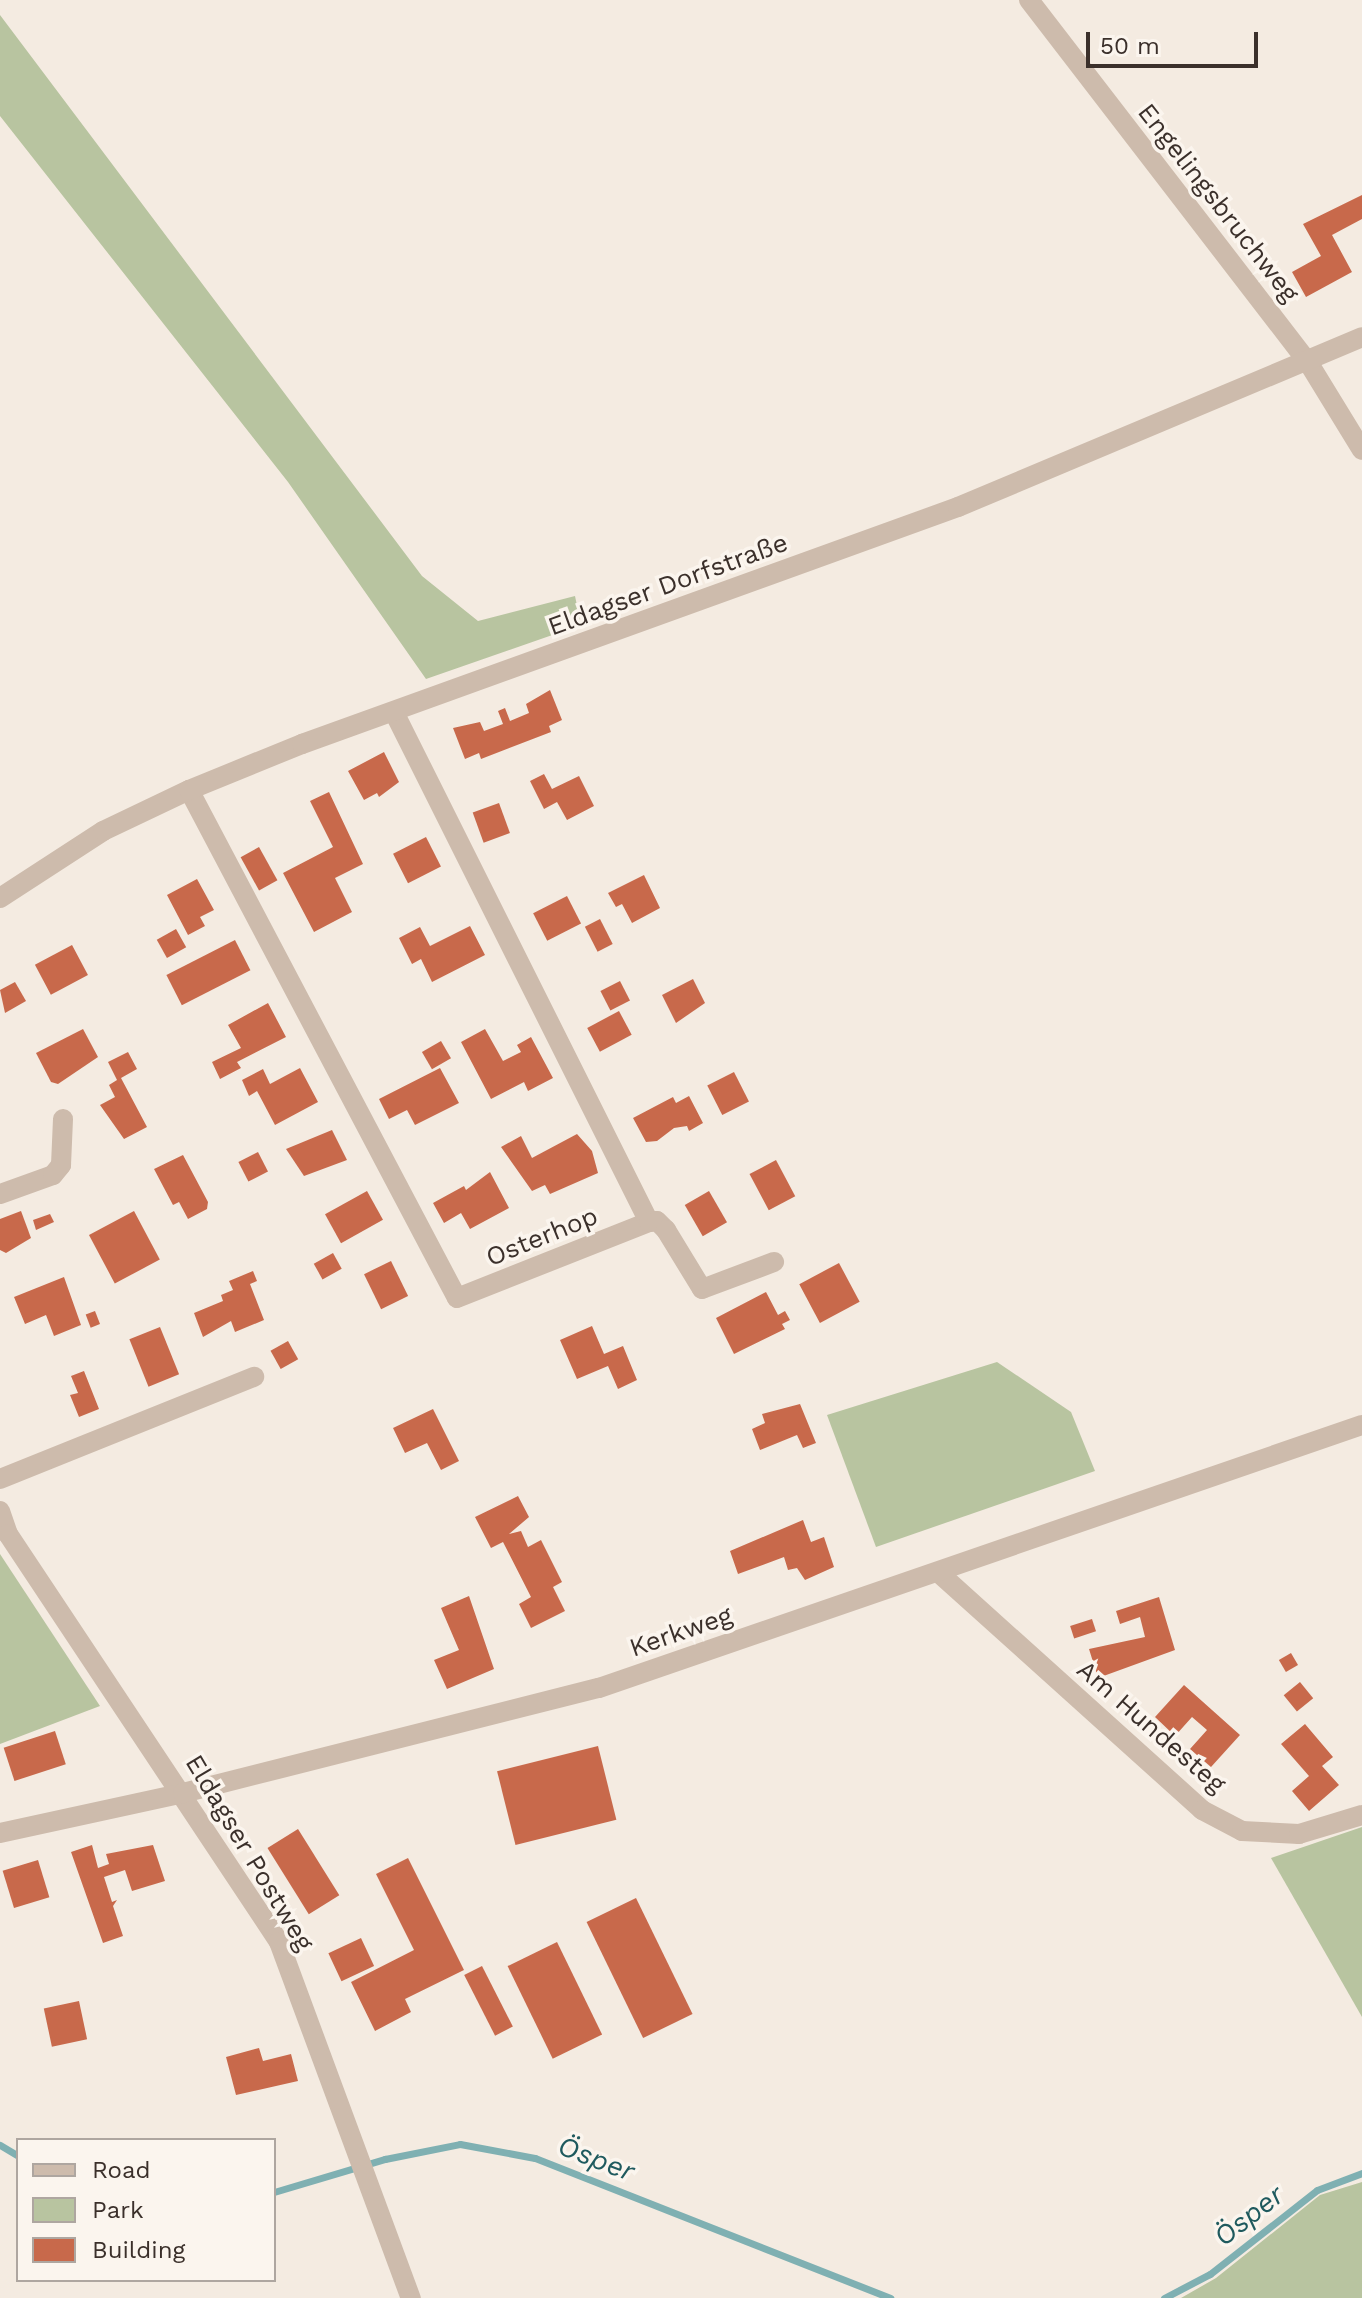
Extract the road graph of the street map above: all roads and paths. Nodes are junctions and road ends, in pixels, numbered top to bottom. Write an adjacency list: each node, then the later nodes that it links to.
1 (1029, 0): 3 (street, Engelingsbruchweg)
2 (1362, 337): 3 (street, Eldagser Dorfstraße)
3 (1308, 362): 4 (street, Engelingsbruchweg); 5 (street, Eldagser Dorfstraße)
4 (1362, 450)
5 (394, 712): 6 (street, Eldagser Dorfstraße); 10 (street)
6 (189, 790): 7 (street, Eldagser Dorfstraße); 10 (street, Osterhop)
7 (0, 898)
8 (63, 1119): 9 (street)
9 (0, 1194)
10 (649, 1222): 11 (street)
11 (774, 1262)
12 (254, 1377): 14 (street)
13 (1362, 1425): 17 (street, Kerkweg)
14 (0, 1479)
15 (0, 1511): 16 (street, Eldagser Postweg)
16 (4, 1532): 18 (street, Eldagser Postweg)
17 (939, 1573): 18 (street, Kerkweg); 19 (street, Am Hundesteg)
18 (183, 1793): 20 (street, Kerkweg); 21 (street, Eldagser Postweg)
19 (1362, 1815)
20 (0, 1833)
21 (411, 2298)

